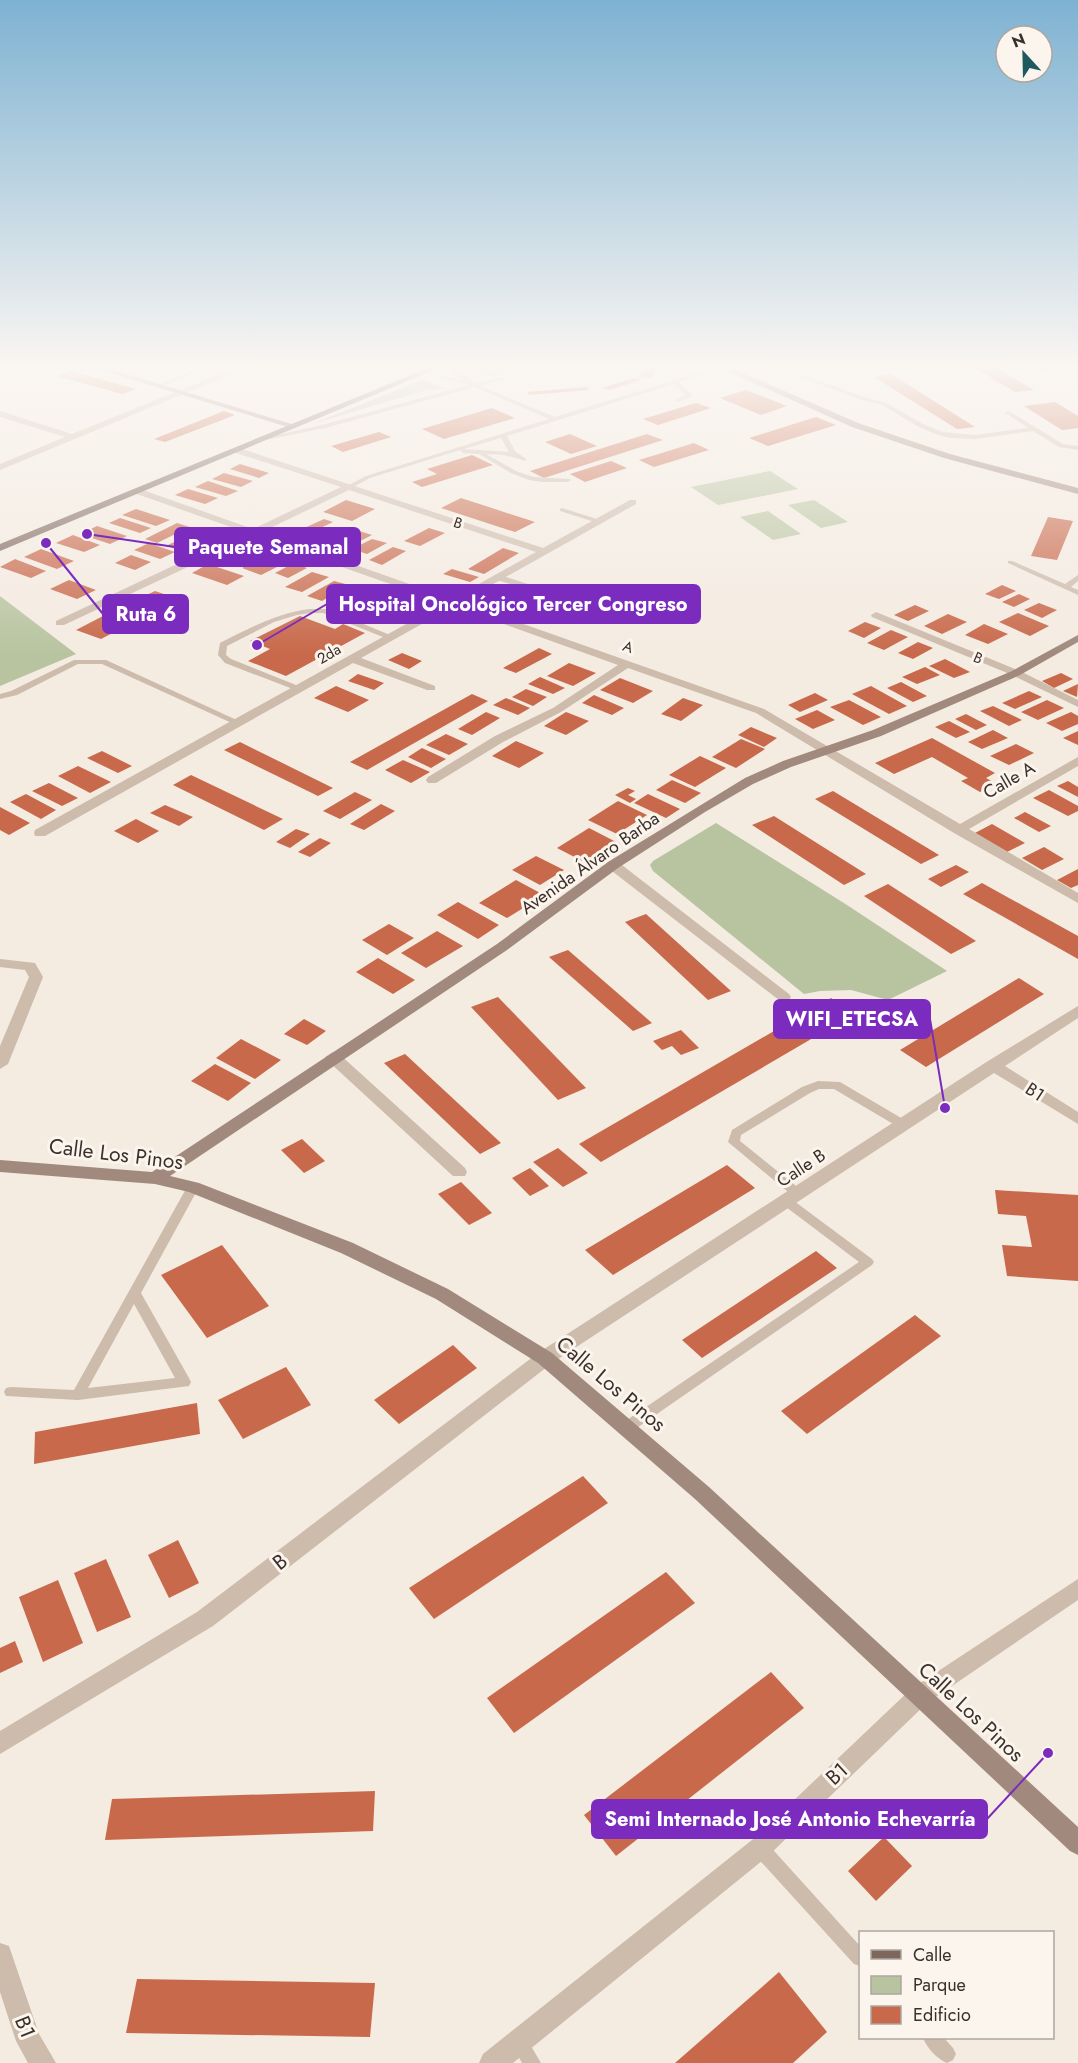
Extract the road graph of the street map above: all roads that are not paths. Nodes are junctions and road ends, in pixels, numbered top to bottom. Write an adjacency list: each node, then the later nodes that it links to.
1 (209, 461): 10 (main road)
2 (270, 461): 9 (street, B)
3 (418, 461): 9 (lane)
4 (495, 461): 7 (lane)
5 (967, 461): 11 (street)
6 (993, 461): 8 (street)
7 (568, 480)
8 (1078, 484)
9 (349, 487): 15 (street); 17 (street, B)
10 (137, 491): 15 (street, A); 16 (main road)
11 (1078, 491)
12 (633, 502): 14 (street, 2da)
13 (562, 510): 14 (lane)
14 (598, 521): 17 (street, 2da)
15 (252, 532): 23 (street, A); 26 (street)
16 (0, 548)
17 (543, 551): 19 (street, 2da)
18 (1010, 562): 21 (lane)
19 (497, 577): 23 (street, 2da); 24 (lane)
20 (1078, 577): 21 (lane)
21 (1065, 588): 22 (lane)
22 (1078, 593)
23 (452, 602): 27 (street, 2da); 30 (street, A)
24 (603, 610)
25 (876, 615): 31 (street, B)
26 (60, 623)
27 (391, 637): 29 (street, 2da); 33 (lane)
28 (1078, 638): 31 (street, Avenida Álvaro Barba)
29 (352, 659): 32 (street); 33 (street, 2da)
30 (627, 664): 37 (street, A); 39 (street)
31 (1016, 673): 35 (street, B); 37 (street, Avenida Álvaro Barba)
32 (431, 688)
33 (298, 689): 36 (street, 2da)
34 (0, 697): 36 (lane)
35 (1078, 704)
36 (237, 722): 41 (street, 2da)
37 (829, 750): 40 (street, A); 42 (street, Avenida Álvaro Barba)
38 (1078, 761): 40 (street, Calle A)
39 (432, 780)
40 (959, 830): 43 (street, A)
41 (40, 833)
42 (614, 865): 45 (street); 47 (street, Avenida Álvaro Barba)
43 (1078, 899)
44 (0, 963): 48 (street)
45 (784, 997)
46 (1078, 1011): 49 (street, Calle B)
47 (333, 1057): 53 (street); 54 (street, Avenida Álvaro Barba)
48 (0, 1064)
49 (993, 1065): 50 (street, B1); 51 (street, Calle B)
50 (1078, 1119)
51 (904, 1125): 56 (street, Calle B); 56 (lane)
52 (0, 1166): 54 (street, Calle Los Pinos)
53 (459, 1172)
54 (155, 1178): 55 (street, Calle Los Pinos)
55 (193, 1187): 57 (lane); 58 (street, Calle Los Pinos)
56 (791, 1197): 58 (street, Calle B); 61 (lane)
57 (135, 1293): 60 (lane); 60 (lane)
58 (545, 1358): 61 (street, Calle Los Pinos); 64 (street, B)
59 (11, 1392): 60 (lane)
60 (78, 1395)
61 (626, 1428): 63 (street, Calle Los Pinos)
62 (1078, 1588): 63 (street, B1)
63 (919, 1696): 65 (street, Calle Los Pinos); 66 (street, B1)
64 (0, 1743)
65 (1078, 1843)
66 (760, 1848): 68 (lane); 70 (street, B1)
67 (0, 1955): 72 (street, B1)
68 (859, 1956)
69 (934, 2039): 71 (lane)
70 (519, 2042): 73 (street, B1); 74 (lane)
71 (947, 2054)
72 (43, 2063)
73 (492, 2063)
74 (532, 2063)

